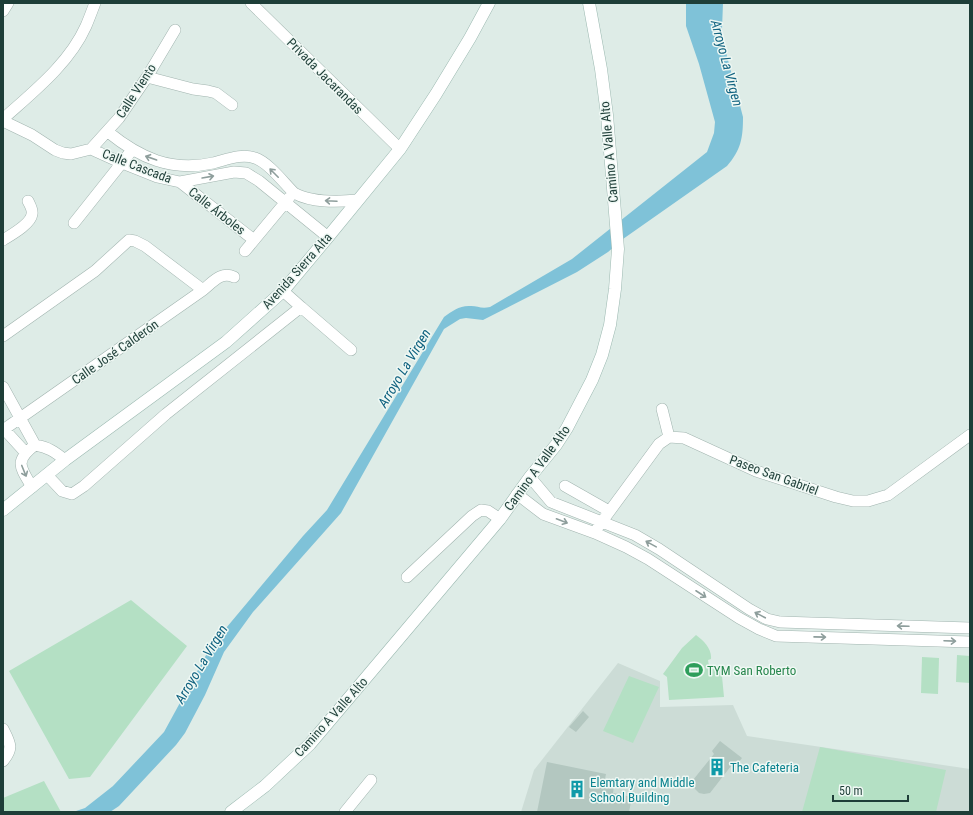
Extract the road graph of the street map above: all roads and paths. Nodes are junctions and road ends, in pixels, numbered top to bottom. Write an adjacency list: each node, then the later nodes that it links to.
1 (8, 3): 6 (street)
2 (95, 3): 10 (street)
3 (251, 3): 14 (street, Privada Jacarandas)
4 (489, 3): 14 (street, Avenida Sierra Alta)
5 (589, 3): 44 (street, Camino A Valle Alto)
6 (3, 11)
7 (175, 30): 8 (street, Calle Viento)
8 (147, 77): 9 (street); 11 (street, Calle Viento)
9 (232, 105)
10 (3, 120): 12 (street, Calle Cascada)
11 (108, 132): 12 (street, Calle Viento); 13 (street, Calle Cascada)
12 (91, 149): 16 (street, Calle Cascada)
13 (132, 150): 15 (street, Calle Cascada, one-way to 13); 16 (street)
14 (400, 150): 20 (street, Avenida Sierra Alta)
15 (232, 158): 17 (street); 19 (street, Calle Cascada, one-way to 15)
16 (122, 163): 18 (street, Calle Cascada); 23 (street)
17 (234, 172): 18 (street, Calle Cascada, one-way to 17); 22 (street, Calle Cascada)
18 (180, 182): 26 (street, Calle Árboles)
19 (294, 193): 20 (street, Calle Cascada, one-way to 19); 22 (street)
20 (358, 200): 24 (street, Avenida Sierra Alta)
21 (28, 201): 25 (street)
22 (285, 202): 24 (street, Calle Cascada); 26 (street)
23 (74, 223)
24 (328, 237): 30 (street, Avenida Sierra Alta)
25 (3, 240)
26 (254, 240): 27 (street)
27 (244, 251)
28 (230, 276): 29 (street, Calle José Calderón)
29 (203, 290): 32 (street); 36 (street, Calle José Calderón)
30 (283, 291): 31 (street); 42 (street, Avenida Sierra Alta)
31 (301, 307): 33 (street); 43 (street)
32 (3, 336)
33 (351, 350)
34 (3, 387): 36 (street)
35 (662, 409): 39 (street)
36 (21, 418): 37 (street, Calle José Calderón); 40 (street)
37 (3, 429): 41 (street)
38 (970, 435): 39 (street, Paseo San Gabriel)
39 (669, 436): 50 (street)
40 (35, 445): 41 (street); 42 (street)
41 (25, 452): 46 (street, one-way to 46)
42 (65, 460): 43 (street, Avenida Sierra Alta)
43 (47, 475): 46 (street, Avenida Sierra Alta)
44 (530, 477): 47 (street, Camino A Valle Alto); 48 (street)
45 (565, 486): 50 (street)
46 (32, 487): 49 (street, Avenida Sierra Alta)
47 (517, 494): 51 (street); 52 (street, Camino A Valle Alto)
48 (551, 502): 51 (street); 53 (street)
49 (3, 510)
50 (609, 511): 53 (street)
51 (544, 514): 54 (street, one-way to 54)
52 (500, 519): 56 (street); 67 (street, Camino A Valle Alto)
53 (601, 522): 54 (street); 55 (street, one-way to 53)
54 (595, 533): 57 (street)
55 (688, 569): 57 (street); 58 (street, one-way to 55)
56 (407, 577)
57 (680, 580): 61 (street, one-way to 61)
58 (780, 622): 59 (street); 61 (street)
59 (872, 625): 60 (street, one-way to 59); 62 (street)
60 (970, 628)
61 (776, 636): 62 (street, one-way to 62)
62 (872, 638): 63 (street, one-way to 63)
63 (970, 642)
64 (3, 729): 65 (street)
65 (3, 761)
66 (371, 780): 68 (street)
67 (236, 811)
68 (345, 812)

